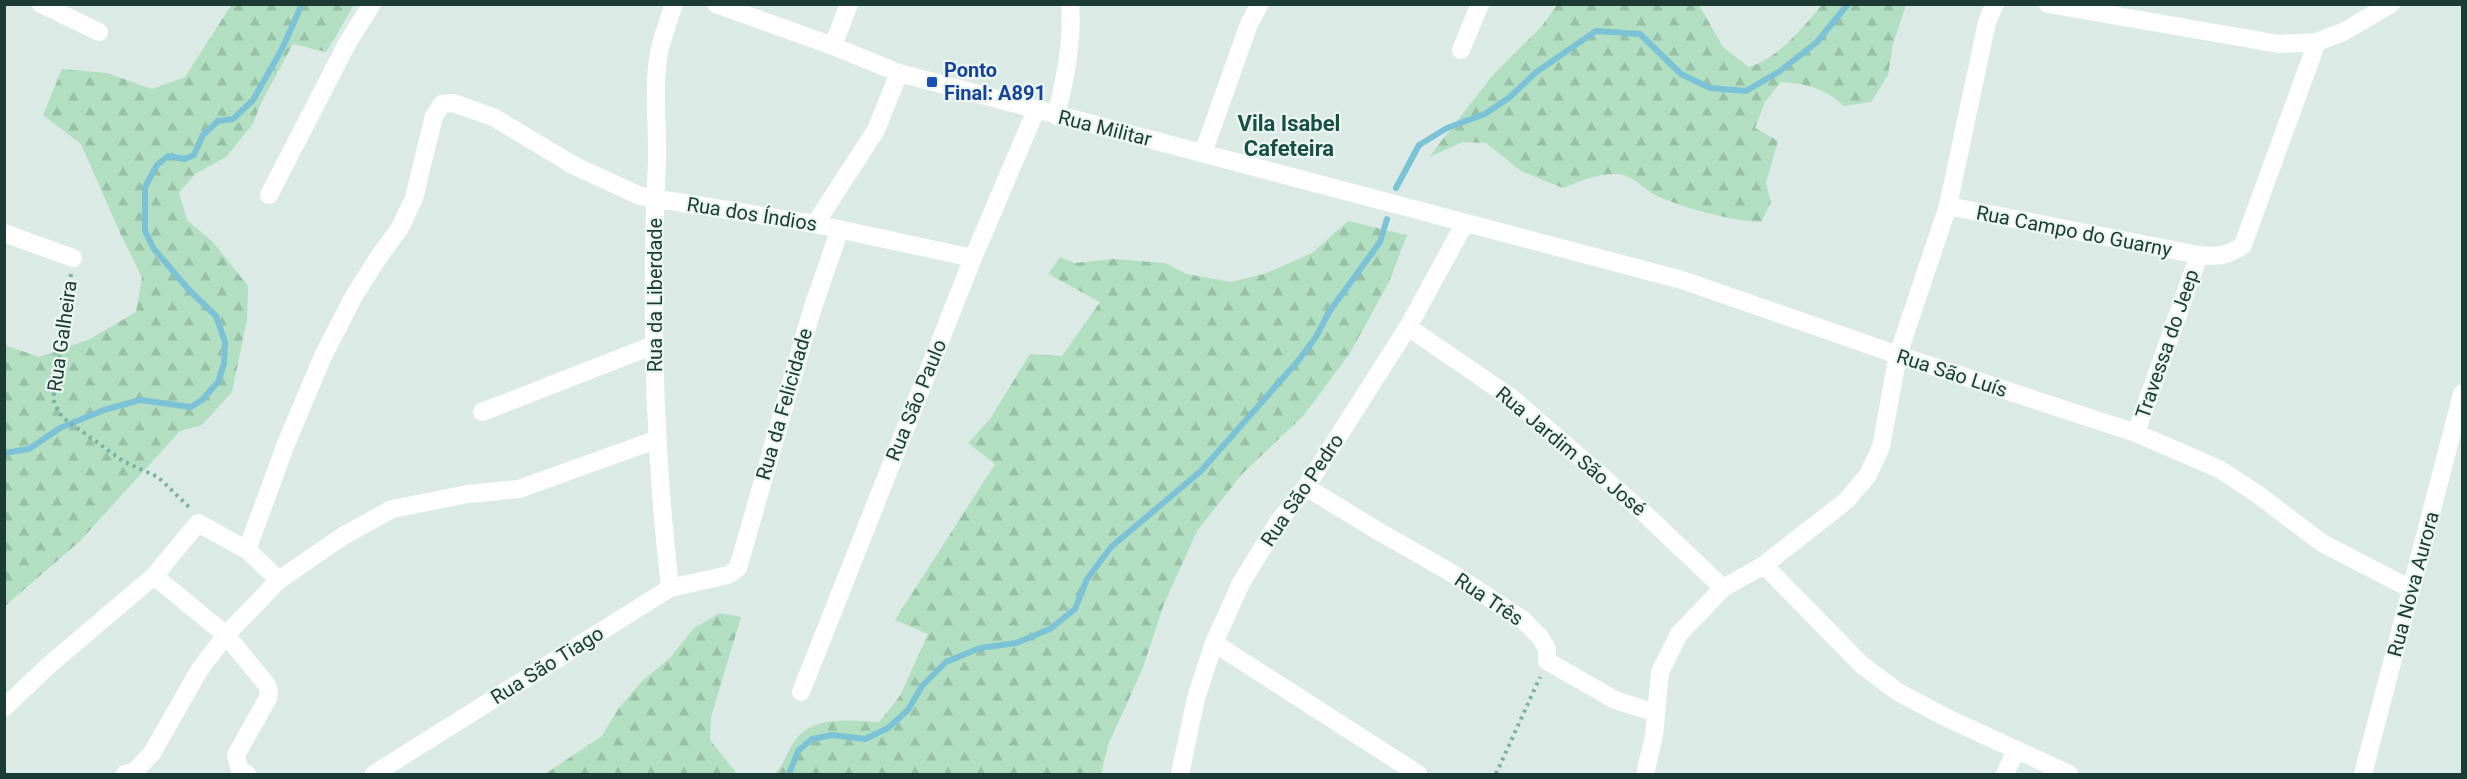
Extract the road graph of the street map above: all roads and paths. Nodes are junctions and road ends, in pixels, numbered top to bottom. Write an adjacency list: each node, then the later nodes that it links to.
1 (41, 4): 12 (street)
2 (372, 4): 20 (street)
3 (674, 4): 21 (street, Rua da Liberdade)
4 (716, 4): 14 (street, Rua Militar)
5 (849, 4): 14 (street)
6 (1070, 4): 18 (street)
7 (1260, 4): 19 (street)
8 (1480, 4): 15 (street)
9 (1995, 4): 22 (street)
10 (2048, 4): 13 (street)
11 (2391, 4): 13 (street)
12 (99, 32)
13 (2317, 42): 27 (street, Rua Campo do Guarny)
14 (833, 46): 16 (street, Rua Militar)
15 (1461, 50)
16 (899, 73): 17 (street, Rua Militar); 24 (street)
17 (1036, 110): 18 (street, Rua Militar); 29 (street, Rua São Paulo)
18 (1056, 116): 19 (street, Rua Militar)
19 (1203, 153): 23 (street, Rua Militar)
20 (269, 195)
21 (655, 200): 24 (street, Rua dos Índios); 31 (street, Rua da Liberdade); 40 (street, Rua dos Índios)
22 (1948, 206): 27 (street, Rua Campo do Guarny); 32 (street)
23 (1465, 223): 30 (street, Rua São Pedro); 32 (street, Rua São Luís)
24 (815, 224): 25 (street, Rua dos Índios)
25 (840, 229): 29 (street, Rua dos Índios); 42 (street, Rua da Felicidade)
26 (4, 233): 28 (street)
27 (2199, 255): 36 (street, Travessa do Jeep)
28 (73, 258): 39 (path, Rua Galheira)
29 (973, 258): 51 (street, Rua São Paulo)
30 (1408, 327): 38 (street, Rua São Pedro); 46 (street, Rua Jardim São José)
31 (654, 345): 34 (street); 37 (street, Rua da Liberdade)
32 (1899, 356): 36 (street, Rua São Luís); 41 (street)
33 (2463, 394): 35 (street, Rua Nova Aurora)
34 (482, 412)
35 (2460, 413): 47 (street, Rua Nova Aurora)
36 (2136, 434): 47 (street, Rua São Luís)
37 (658, 439): 44 (street); 45 (street, Rua da Liberdade)
38 (1306, 487): 49 (street, Rua São Pedro); 50 (street, Rua Três)
39 (198, 523): 40 (street); 43 (street)
40 (247, 550): 44 (street)
41 (1764, 565): 46 (street); 54 (street)
42 (728, 575): 45 (street, Rua São Tiago)
43 (154, 576): 48 (street); 52 (street)
44 (279, 580): 48 (street)
45 (670, 588): 57 (street, Rua São Tiago)
46 (1723, 588): 53 (street)
47 (2411, 589): 64 (street, Rua Nova Aurora)
48 (226, 634): 55 (street); 56 (street)
49 (1214, 644): 58 (street, Rua São Pedro); 59 (street)
50 (1547, 661): 53 (street); 60 (path)
51 (801, 692)
52 (4, 708)
53 (1656, 713): 61 (street)
54 (2016, 750): 62 (street); 63 (street)
55 (125, 774)
56 (247, 774)
57 (374, 774)
58 (1180, 774)
59 (1418, 774)
60 (1496, 774)
61 (1645, 774)
62 (2005, 774)
63 (2069, 774)
64 (2363, 774)

